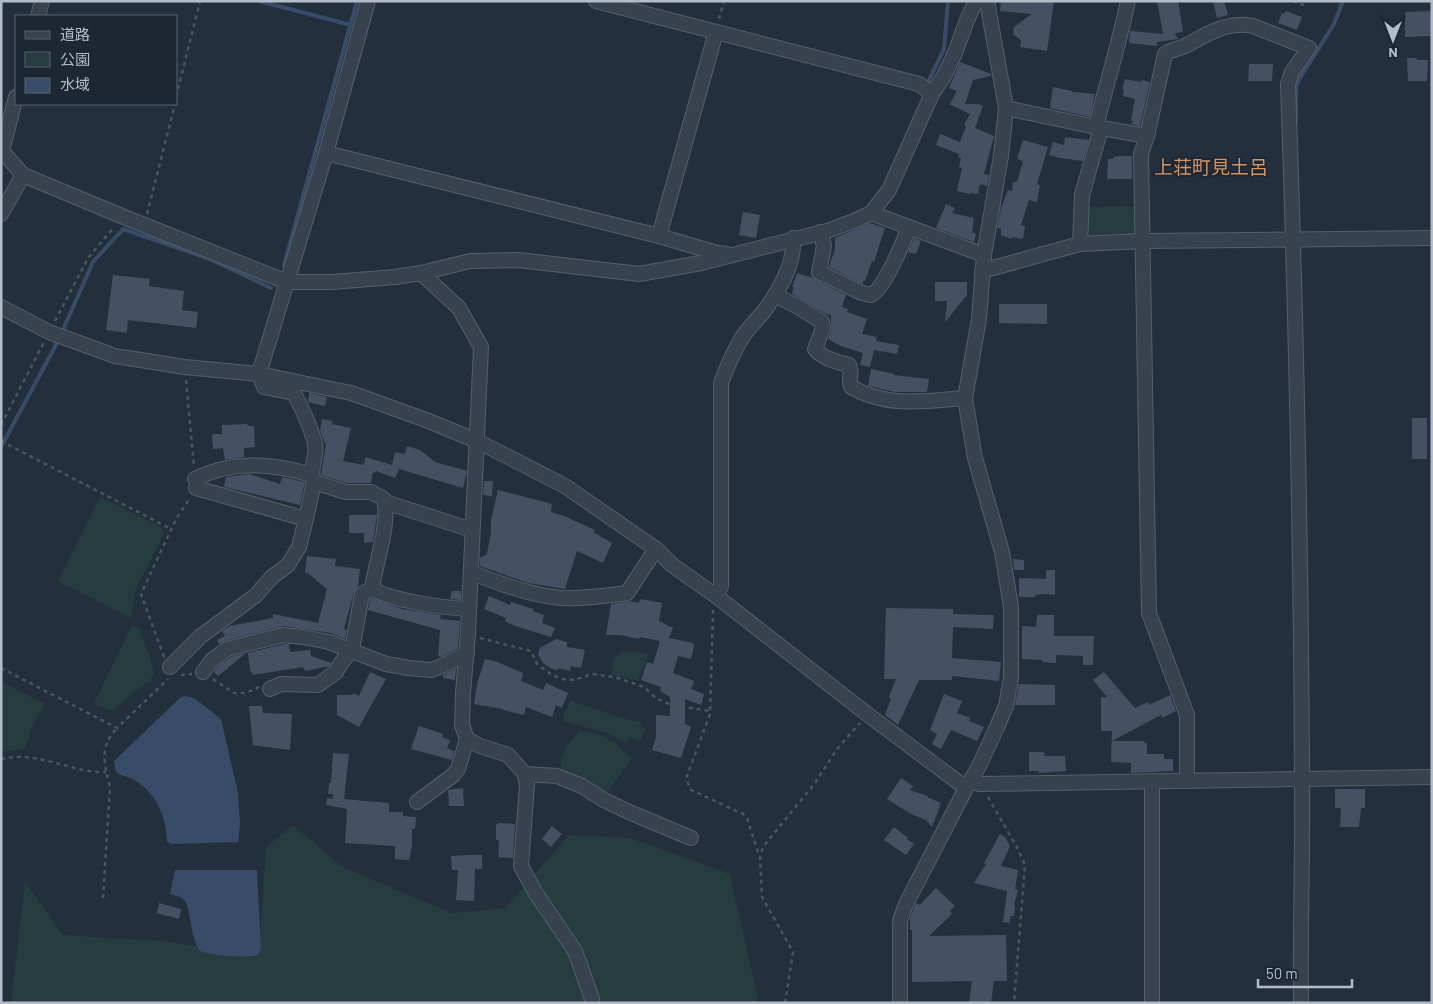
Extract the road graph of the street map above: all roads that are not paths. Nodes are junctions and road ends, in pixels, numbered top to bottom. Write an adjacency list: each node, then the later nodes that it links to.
1 (42, 1): 7 (street)
2 (368, 1): 14 (street)
3 (596, 1): 8 (street)
4 (976, 1): 9 (street)
5 (987, 1): 11 (street)
6 (1128, 1): 12 (street)
7 (38, 15)
8 (716, 32): 9 (street); 20 (street)
9 (932, 94): 16 (street)
10 (15, 101): 15 (street)
11 (1006, 108): 12 (street); 27 (street)
12 (1099, 128): 13 (street); 25 (street)
13 (1147, 136): 23 (street); 24 (street)
14 (326, 153): 20 (street); 30 (street)
15 (23, 174): 17 (street); 30 (street)
16 (871, 213): 18 (street); 19 (street)
17 (1, 214)
18 (909, 227): 19 (street); 27 (street)
19 (820, 232): 21 (street)
20 (659, 236): 26 (street)
21 (793, 238): 26 (street); 31 (street)
22 (1432, 238): 23 (street)
23 (1293, 239): 24 (street); 53 (street)
24 (1144, 241): 25 (street); 54 (street)
25 (1080, 244): 28 (street)
26 (731, 254): 29 (street)
27 (984, 255): 28 (street)
28 (982, 271): 34 (street)
29 (421, 273): 30 (street); 35 (street)
30 (288, 282): 33 (street)
31 (774, 295): 34 (street); 43 (street)
32 (1, 307): 33 (street)
33 (259, 374): 35 (street); 36 (street)
34 (965, 398): 56 (street)
35 (478, 441): 39 (street); 40 (street)
36 (312, 479): 37 (street); 38 (street); 38 (street)
37 (385, 502): 39 (street); 42 (street)
38 (306, 518): 47 (street)
39 (472, 530): 41 (street)
40 (656, 549): 41 (street); 43 (street)
41 (471, 572): 44 (street)
42 (372, 588): 44 (street); 45 (street)
43 (716, 596): 56 (street)
44 (470, 609): 46 (street)
45 (352, 650): 46 (street); 48 (street); 49 (street)
46 (467, 653): 50 (street)
47 (171, 671)
48 (203, 672)
49 (270, 689)
50 (467, 739): 51 (street); 57 (street)
51 (525, 774): 58 (street); 59 (street)
52 (1432, 777): 53 (street)
53 (1302, 778): 54 (street); 62 (street)
54 (1188, 780): 55 (street)
55 (1152, 781): 56 (street); 61 (street)
56 (972, 784): 60 (street)
57 (417, 802)
58 (691, 838)
59 (592, 998)
60 (900, 1003)
61 (1152, 1003)
62 (1301, 1003)

